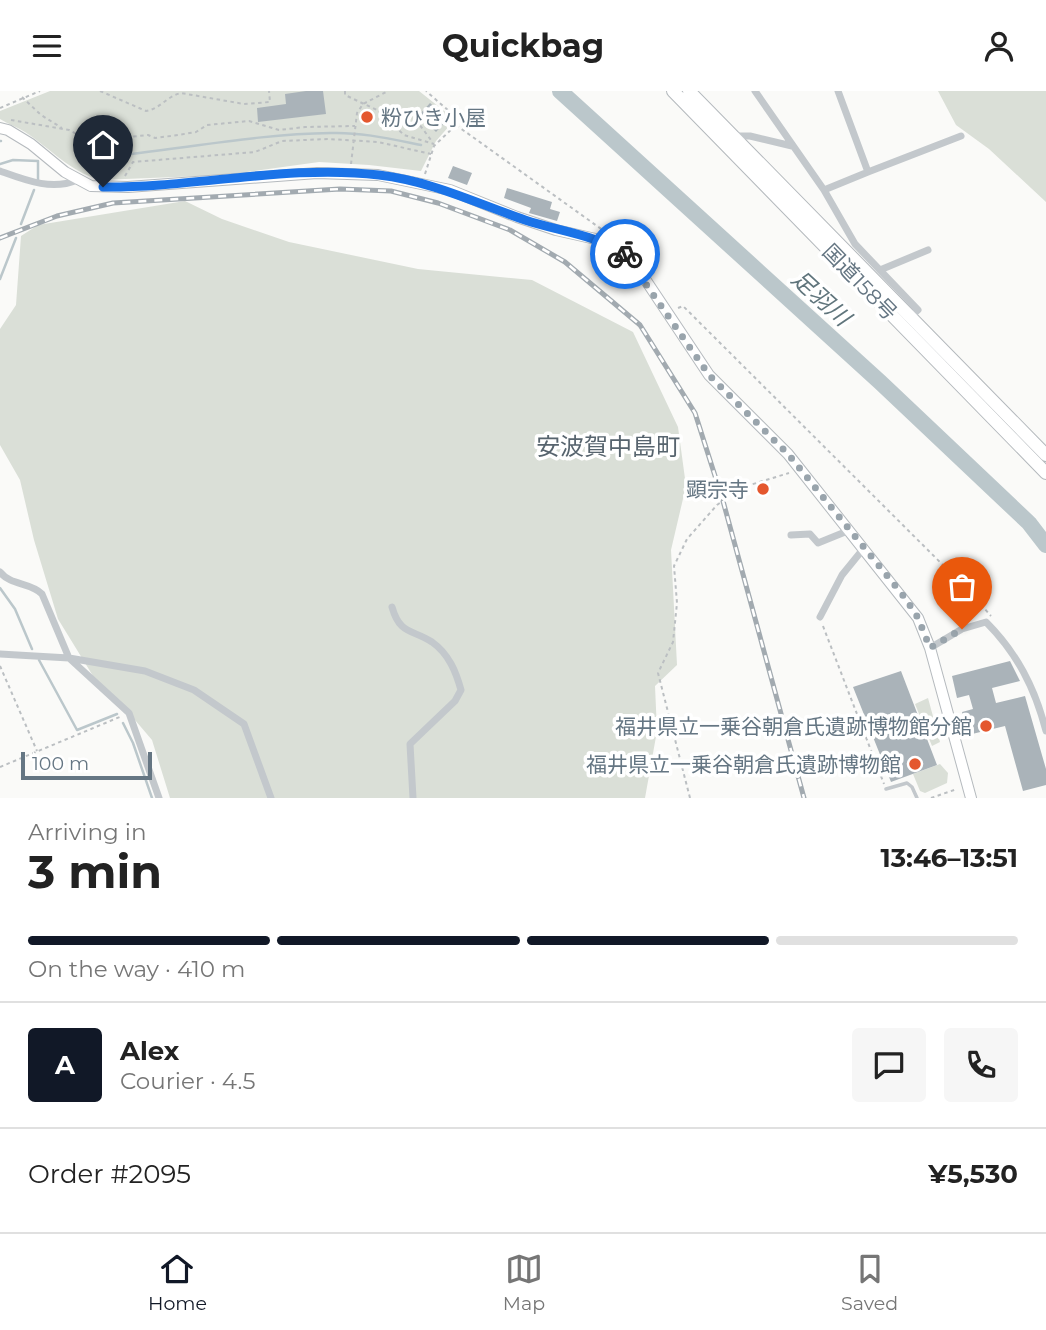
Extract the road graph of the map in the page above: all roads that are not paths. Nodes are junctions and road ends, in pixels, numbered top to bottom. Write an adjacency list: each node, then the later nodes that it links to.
1 (673, 91): 15 (highway, 国道158号)
2 (689, 91): 6 (highway, 国道158号)
3 (755, 91): 8 (street)
4 (838, 91): 10 (street)
5 (4, 124): 11 (main road)
6 (733, 136): 8 (street); 15 (highway, 国道158号)
7 (961, 136): 10 (street)
8 (792, 146): 12 (street)
9 (0, 171): 11 (street)
10 (868, 172): 12 (street)
11 (77, 180): 18 (main road)
12 (824, 190): 14 (street)
13 (928, 250): 14 (street)
14 (880, 270): 15 (street)
15 (906, 321): 16 (highway, 国道158号); 17 (highway, 国道158号)
16 (1046, 455)
17 (1046, 473)
18 (850, 530): 19 (street); 20 (main road)
19 (791, 535)
20 (864, 548): 23 (street); 24 (main road)
21 (0, 572): 26 (street)
22 (392, 607): 31 (street)
23 (820, 617)
24 (930, 648): 27 (street); 33 (main road)
25 (0, 654): 26 (street)
26 (69, 657): 29 (street); 30 (street)
27 (1046, 730)
28 (886, 789): 32 (lane)
29 (159, 798)
30 (271, 798)
31 (413, 798)
32 (917, 798)
33 (971, 798)

